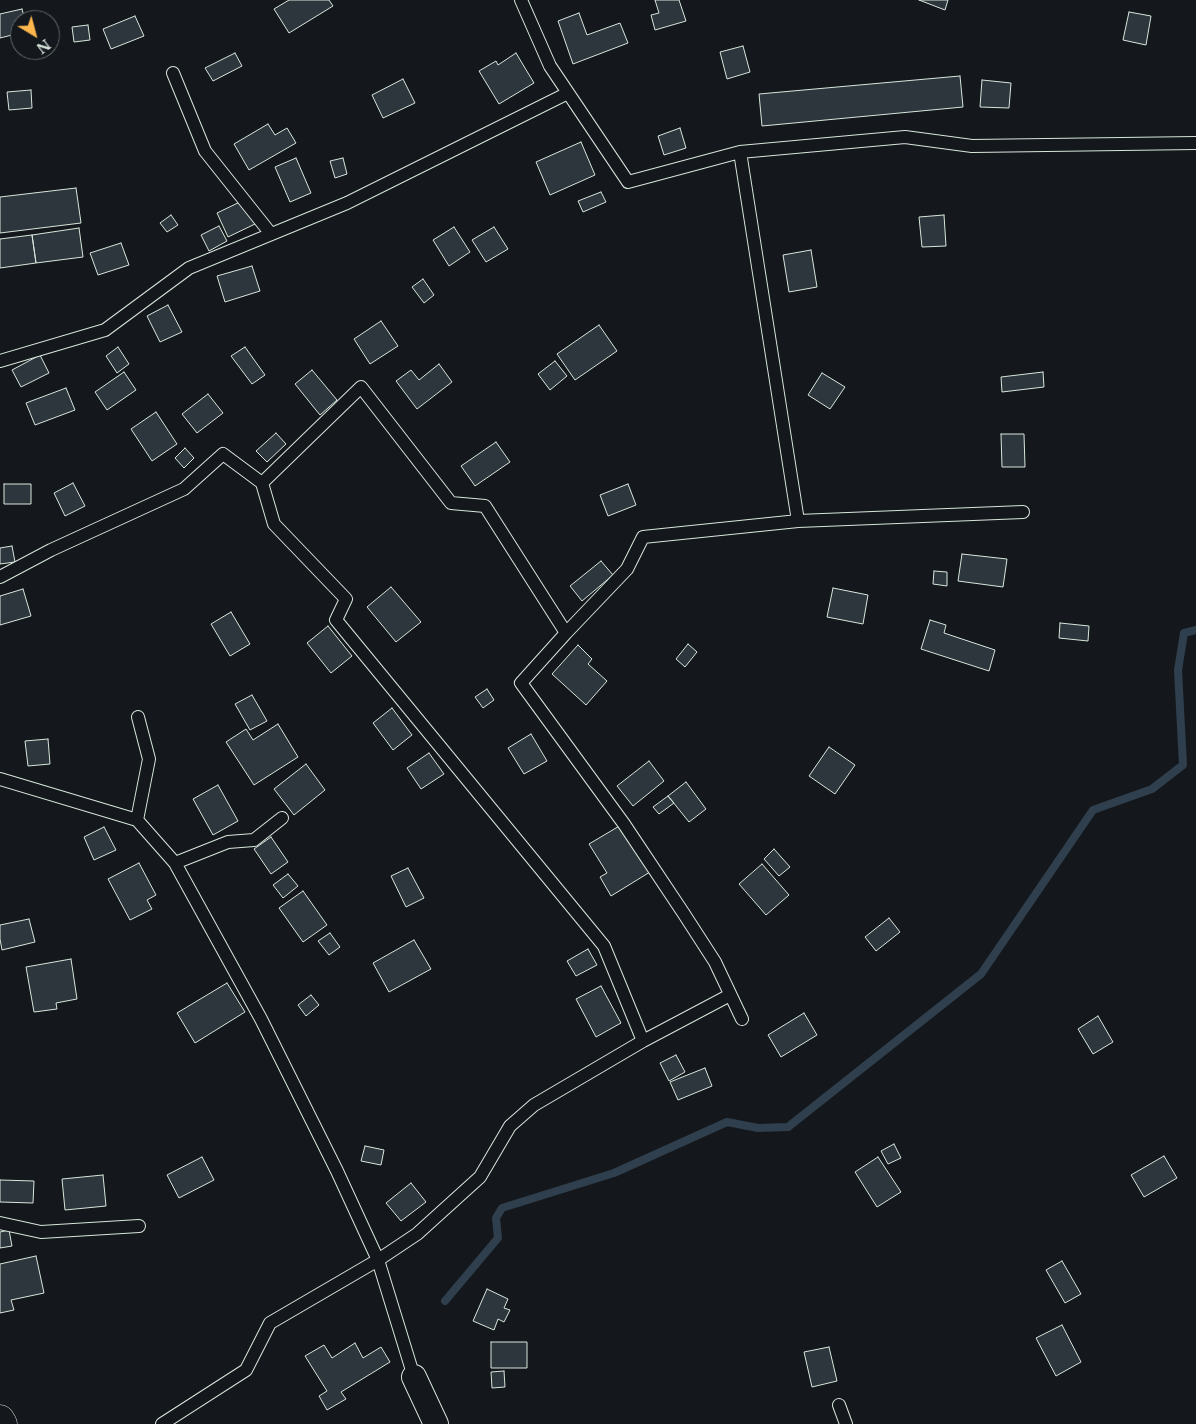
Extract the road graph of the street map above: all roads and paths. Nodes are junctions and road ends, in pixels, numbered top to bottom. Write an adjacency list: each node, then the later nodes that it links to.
1 (521, 0): 3 (lane)
2 (173, 72): 6 (lane)
3 (568, 93): 5 (lane); 6 (lane)
4 (1196, 143): 5 (lane)
5 (740, 152): 10 (lane)
6 (271, 234): 7 (lane)
7 (0, 361)
8 (262, 483): 11 (lane); 12 (lane); 20 (lane)
9 (1023, 512): 10 (lane)
10 (798, 521): 12 (lane)
11 (0, 577)
12 (566, 633): 18 (lane)
13 (138, 717): 16 (lane)
14 (0, 779): 16 (lane)
15 (282, 818): 17 (lane)
16 (137, 820): 17 (lane)
17 (174, 863): 23 (lane)
18 (730, 995): 19 (lane); 20 (lane)
19 (742, 1019)
20 (643, 1041): 23 (lane)
21 (0, 1223): 22 (lane)
22 (139, 1226)
23 (378, 1260): 24 (lane); 28 (lane)
24 (414, 1376): 29 (street)
25 (839, 1405): 30 (lane)
26 (0, 1419): 27 (street)
27 (3, 1424)
28 (162, 1424)
29 (436, 1424)
30 (846, 1424)

